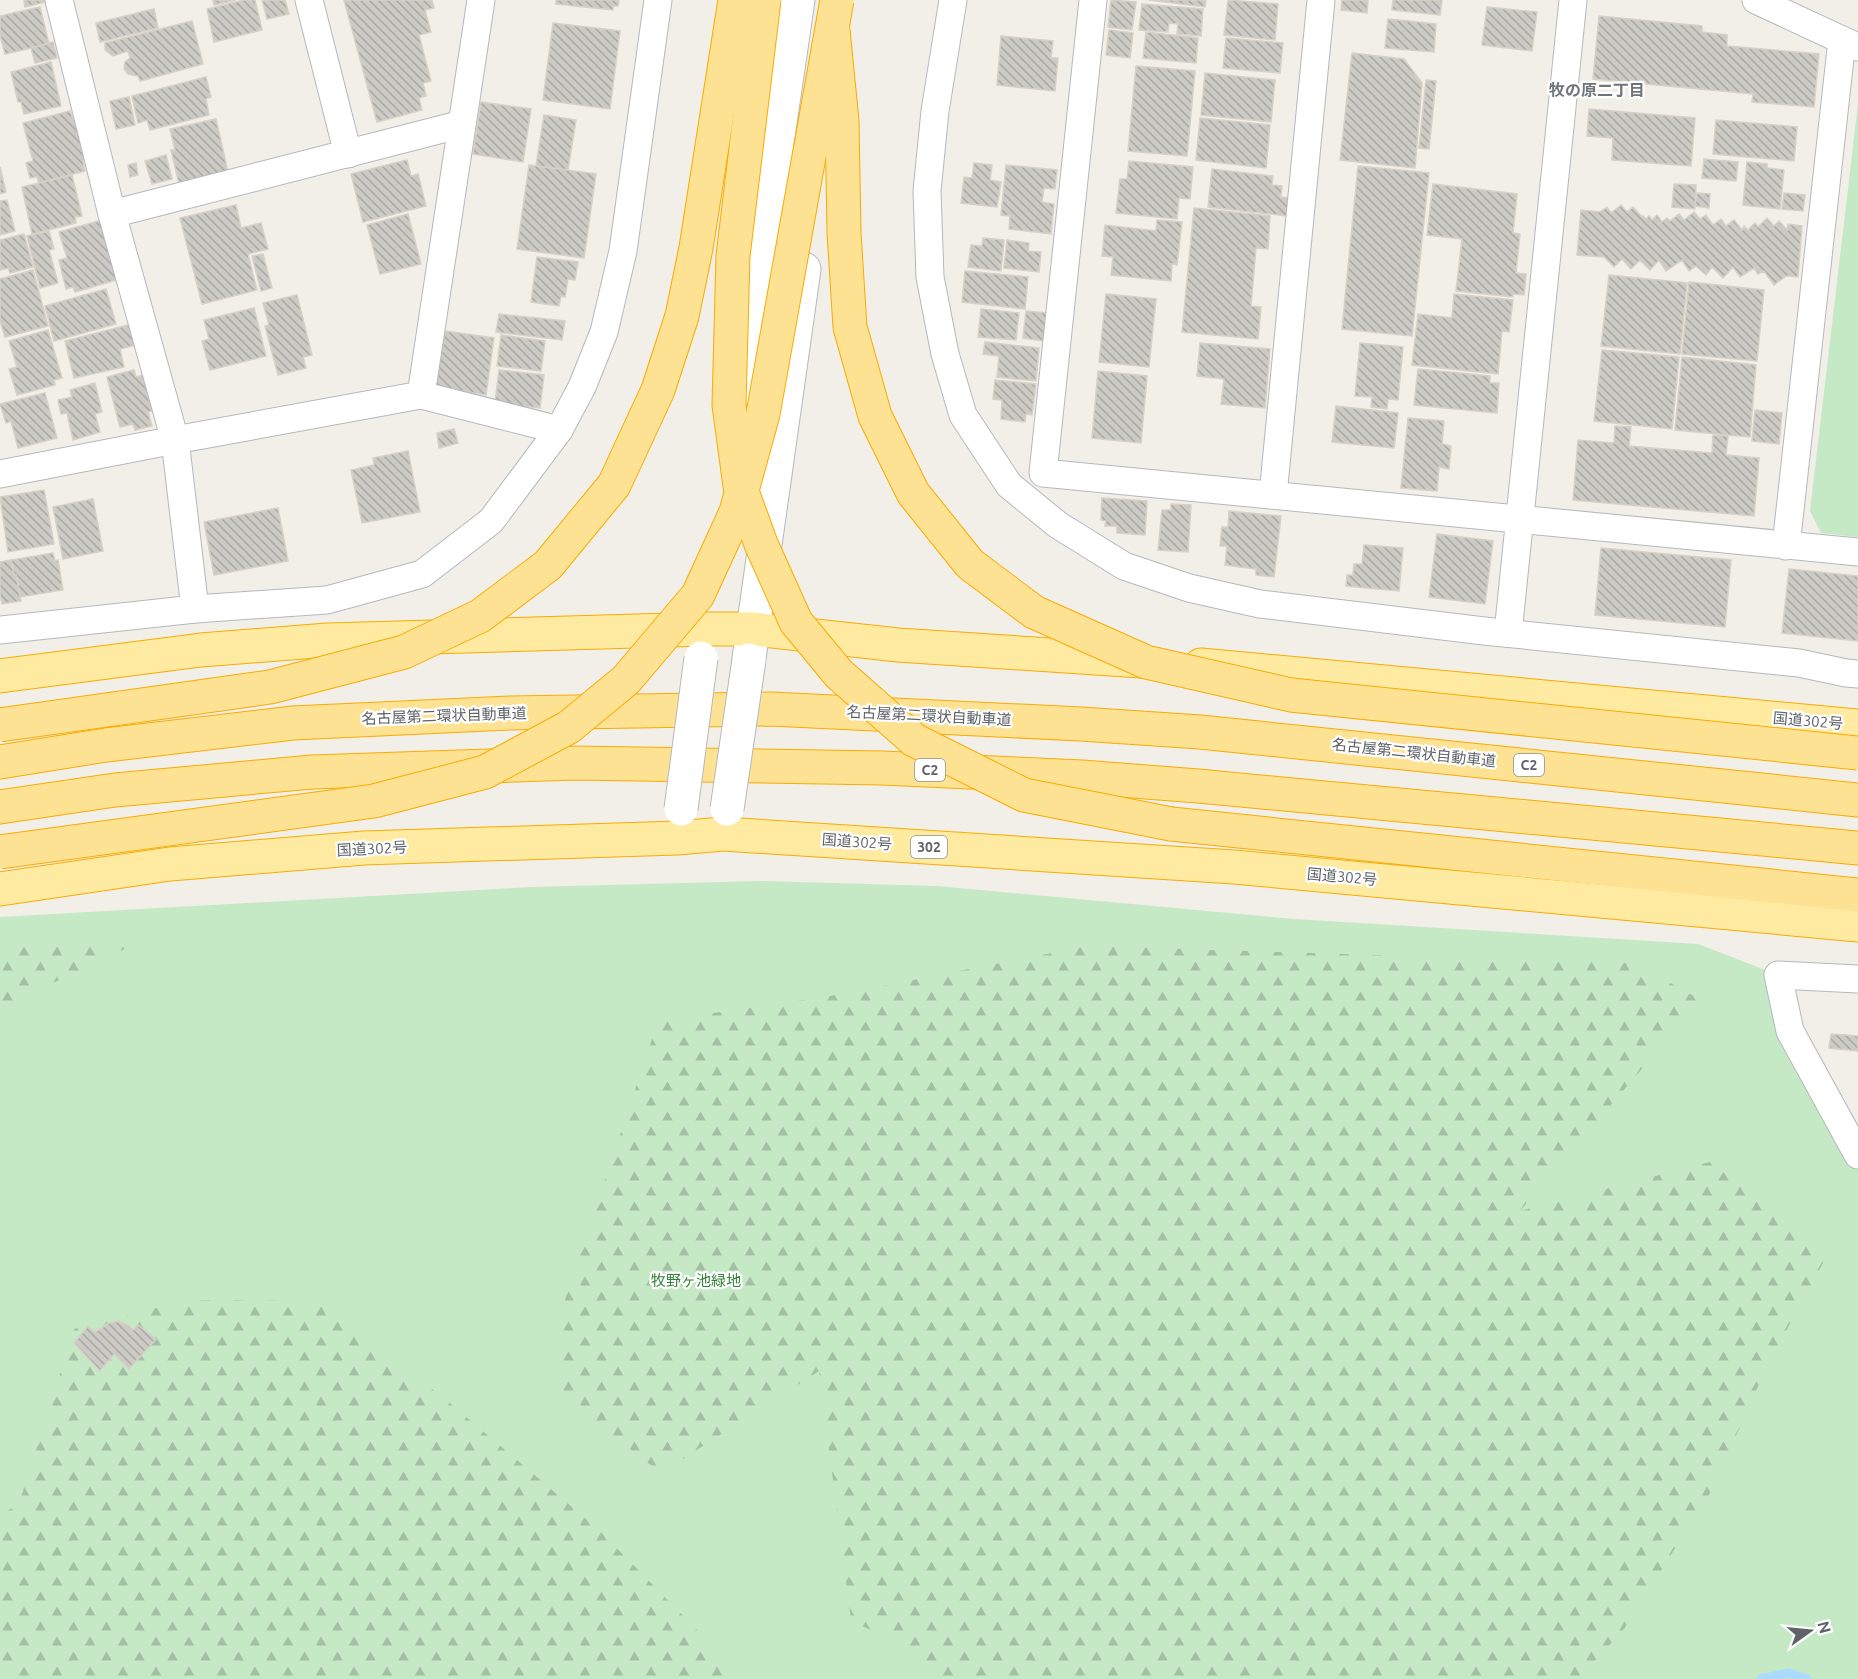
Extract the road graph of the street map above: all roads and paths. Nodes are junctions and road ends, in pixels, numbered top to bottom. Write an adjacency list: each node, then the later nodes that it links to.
1 (59, 0): 17 (street)
2 (309, 0): 16 (street)
3 (481, 0): 15 (street)
4 (658, 0): 19 (street)
5 (735, 0): 35 (highway, bridge)
6 (764, 0): 46 (highway, bridge)
7 (798, 0): 31 (street)
8 (953, 0): 23 (street)
9 (1093, 0): 21 (street)
10 (1321, 0): 24 (street)
11 (1573, 0): 25 (street)
12 (1756, 0): 14 (street)
13 (837, 10): 32 (street); 37 (highway, bridge); 44 (highway, bridge)
14 (1850, 44): 26 (street)
15 (462, 124): 16 (street); 18 (street)
16 (348, 154): 17 (street)
17 (112, 214): 20 (street)
18 (421, 395): 19 (street); 20 (street)
19 (559, 430): 28 (street)
20 (175, 440): 22 (street); 28 (street)
21 (1042, 472): 23 (street); 24 (street)
22 (0, 474)
23 (1015, 491): 30 (street)
24 (1273, 495): 25 (street)
25 (1520, 520): 26 (street); 30 (street)
26 (1786, 546): 27 (street)
27 (1858, 552)
28 (195, 609): 29 (street)
29 (0, 630)
30 (1508, 633): 33 (street)
31 (703, 643): 32 (highway, 国道302号); 34 (highway, 国道302号); 42 (street, bridge)
32 (751, 644): 36 (highway, 国道302号); 41 (street, bridge)
33 (1858, 674)
34 (0, 676)
35 (0, 726)
36 (1858, 726)
37 (1858, 753)
38 (0, 762): 39 (highway, 名古屋第二環状自動車道 / C2)
39 (1858, 800)
40 (0, 807): 43 (highway, C2)
41 (725, 821): 42 (highway, 国道302号 / 302); 47 (highway, 国道302号 / 302)
42 (679, 823): 45 (highway, 国道302号 / 302)
43 (1858, 848)
44 (0, 852)
45 (0, 889)
46 (1858, 895)
47 (1858, 926)
48 (1858, 979): 49 (street)
49 (1858, 1155)

